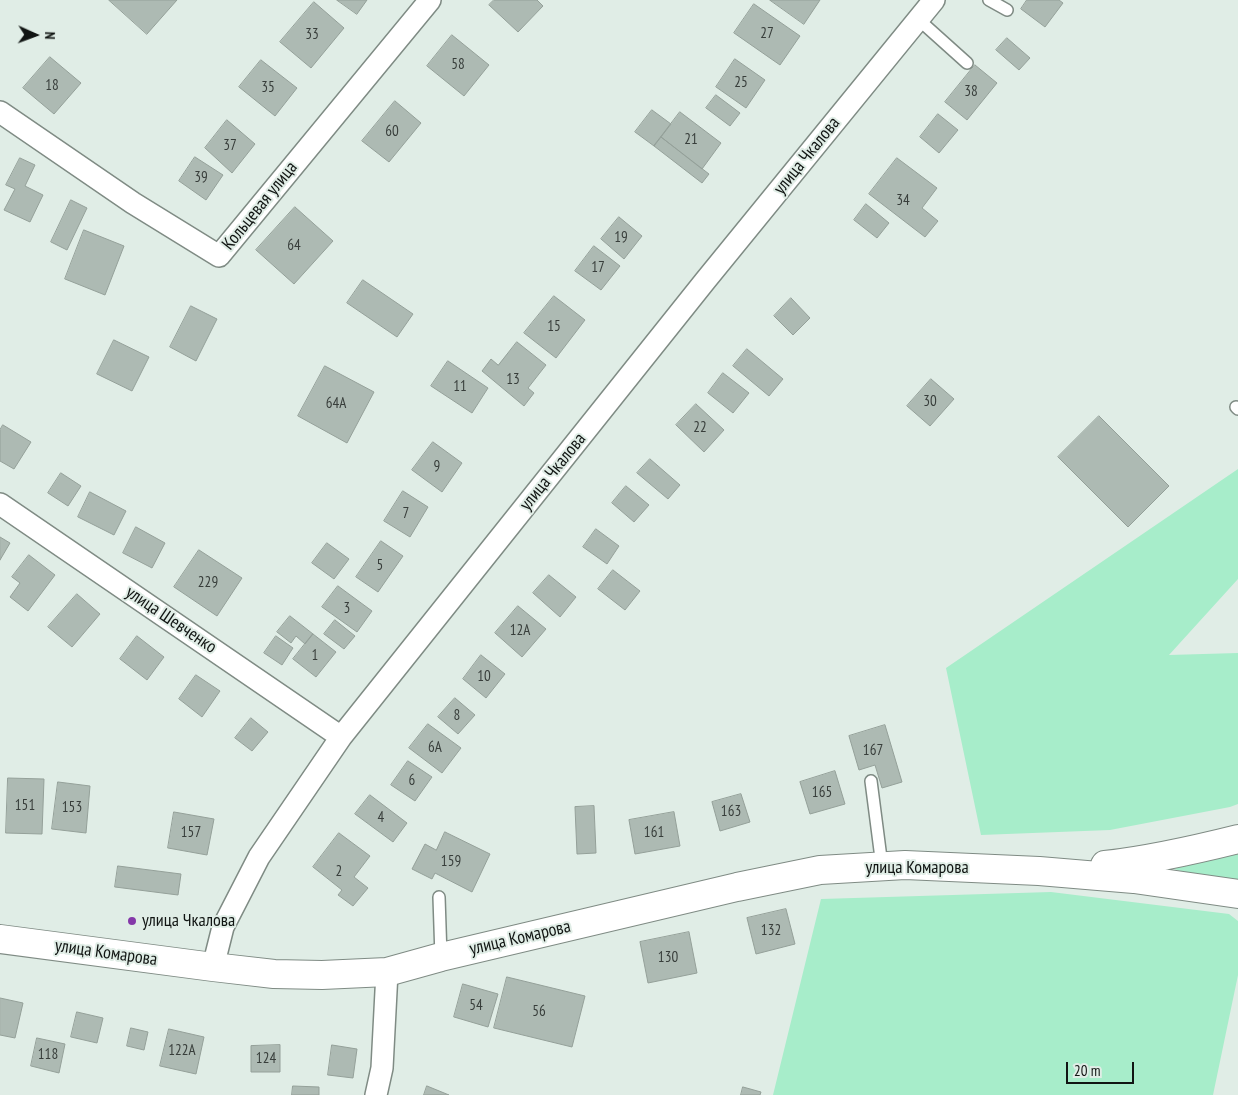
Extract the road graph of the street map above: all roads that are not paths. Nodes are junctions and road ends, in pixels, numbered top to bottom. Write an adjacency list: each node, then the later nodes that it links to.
1 (430, 0): 7 (street, Кольцевая улица)
2 (934, 0): 5 (street, улица Чкалова)
3 (989, 0): 4 (lane)
4 (1007, 10)
5 (918, 19): 6 (lane); 9 (street, улица Чкалова)
6 (967, 63)
7 (0, 112)
8 (0, 504): 9 (street, улица Шевченко)
9 (341, 737): 18 (street, улица Чкалова)
10 (871, 781): 12 (lane)
11 (1238, 839): 13 (main road)
12 (882, 866): 13 (main road, улица Комарова); 17 (main road, улица Комарова)
13 (1039, 871): 14 (main road)
14 (1238, 894)
15 (439, 897): 17 (lane)
16 (0, 938): 18 (main road, улица Комарова)
17 (441, 957): 19 (main road, улица Комарова)
18 (213, 968): 19 (main road, улица Комарова)
19 (387, 972): 20 (street)
20 (376, 1095)

